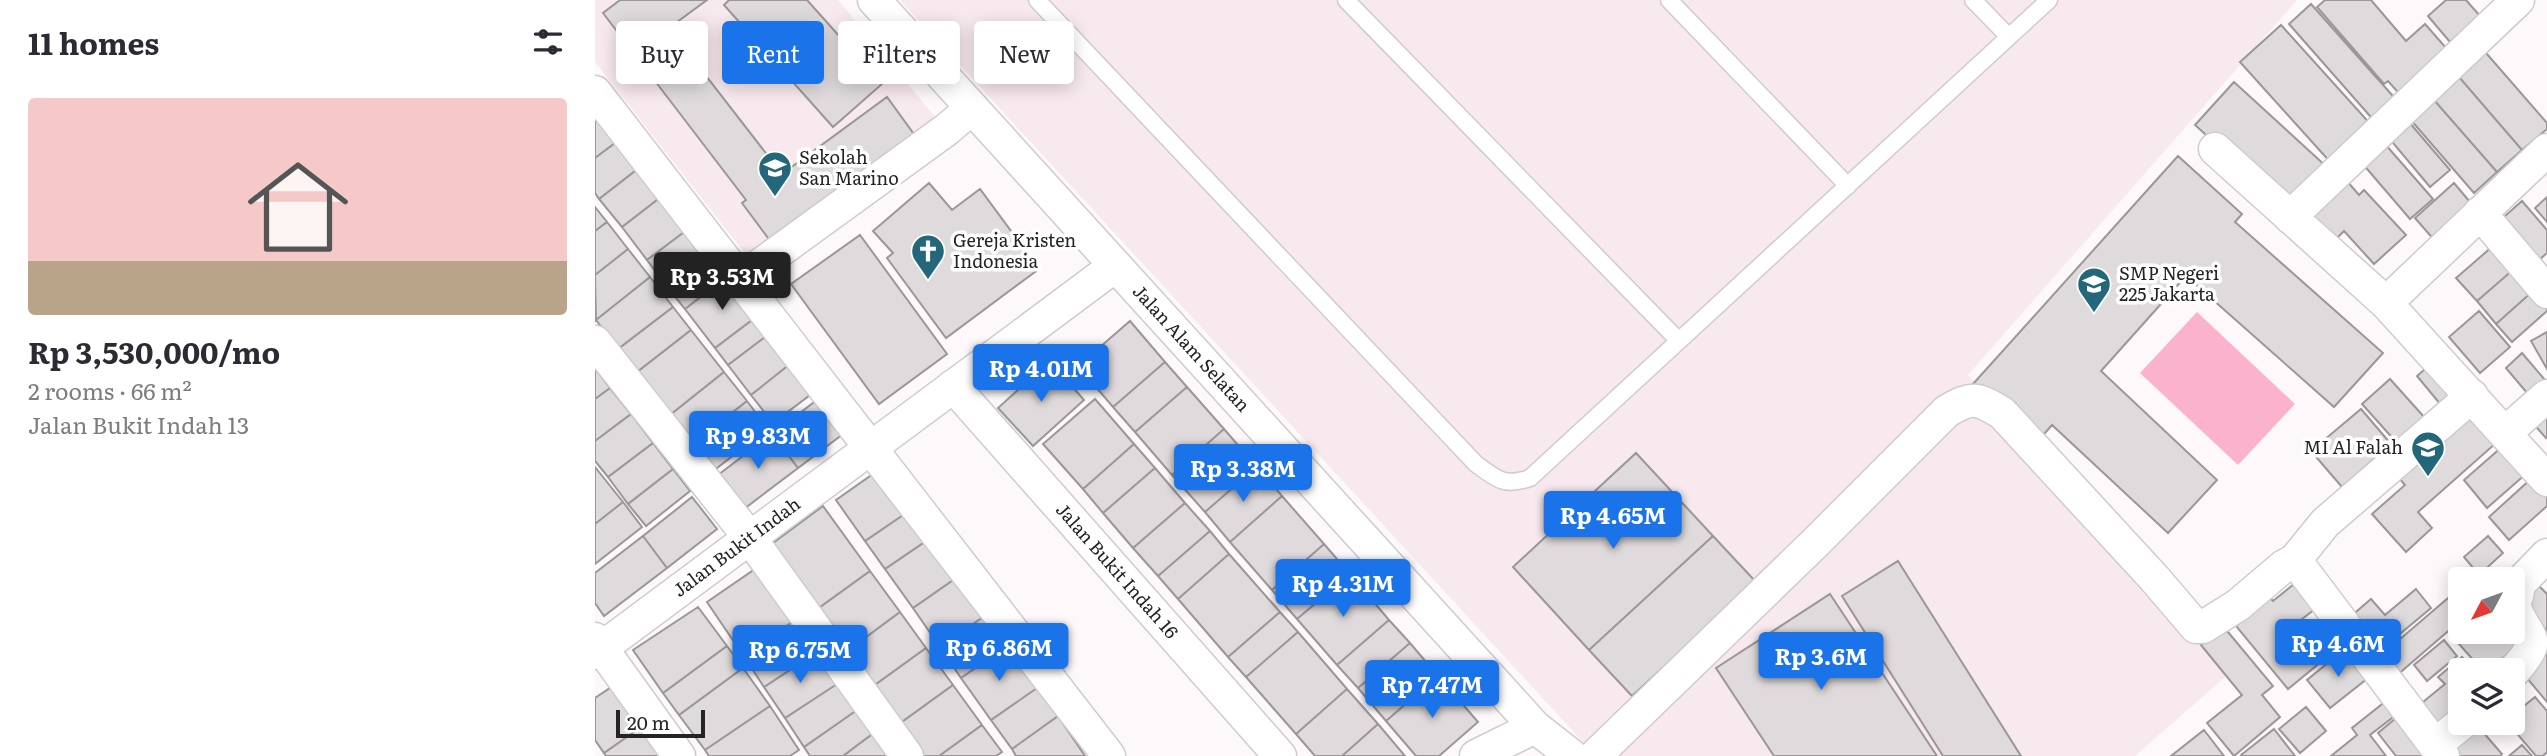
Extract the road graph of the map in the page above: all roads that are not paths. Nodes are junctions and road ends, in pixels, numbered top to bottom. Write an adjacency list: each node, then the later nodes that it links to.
1 (874, 0): 10 (street, Jalan Alam Selatan)
2 (1037, 0): 20 (lane)
3 (1346, 0): 20 (lane)
4 (1669, 0): 13 (lane)
5 (1973, 0): 8 (lane)
6 (2049, 0): 8 (lane)
7 (2518, 0): 15 (street)
8 (2009, 37): 13 (lane)
9 (595, 92): 17 (street)
10 (972, 108): 16 (street, Jalan Alam Selatan); 17 (street)
11 (2215, 149): 15 (street)
12 (2547, 150): 14 (street)
13 (1848, 186): 20 (lane)
14 (2480, 214): 18 (street); 19 (street)
15 (2290, 217): 19 (street)
16 (1115, 266): 22 (street, Jalan Bukit Indah); 35 (street, Jalan Alam Selatan)
17 (741, 279): 26 (street)
18 (2547, 292)
19 (2386, 303): 23 (street)
20 (1679, 341)
21 (595, 342): 28 (street)
22 (953, 386): 26 (street, Jalan Bukit Indah); 41 (street, Jalan Bukit Indah 16)
23 (2472, 396): 25 (street); 30 (street)
24 (2547, 396): 25 (street)
25 (2505, 433): 27 (street)
26 (872, 447): 28 (street, Jalan Bukit Indah); 40 (street)
27 (2547, 480)
28 (750, 538): 33 (street, Jalan Bukit Indah); 39 (street)
29 (2547, 555): 31 (street)
30 (2295, 559): 37 (street); 44 (street)
31 (2525, 578)
32 (2525, 628): 34 (street)
33 (597, 647): 38 (street)
34 (2525, 658)
35 (1535, 727): 42 (street); 43 (street, Jalan Alam Selatan)
36 (2452, 735): 37 (street)
37 (2439, 751)
38 (679, 756)
39 (907, 756)
40 (1109, 756)
41 (1280, 756)
42 (1476, 756)
43 (1572, 756)
44 (1595, 756)

